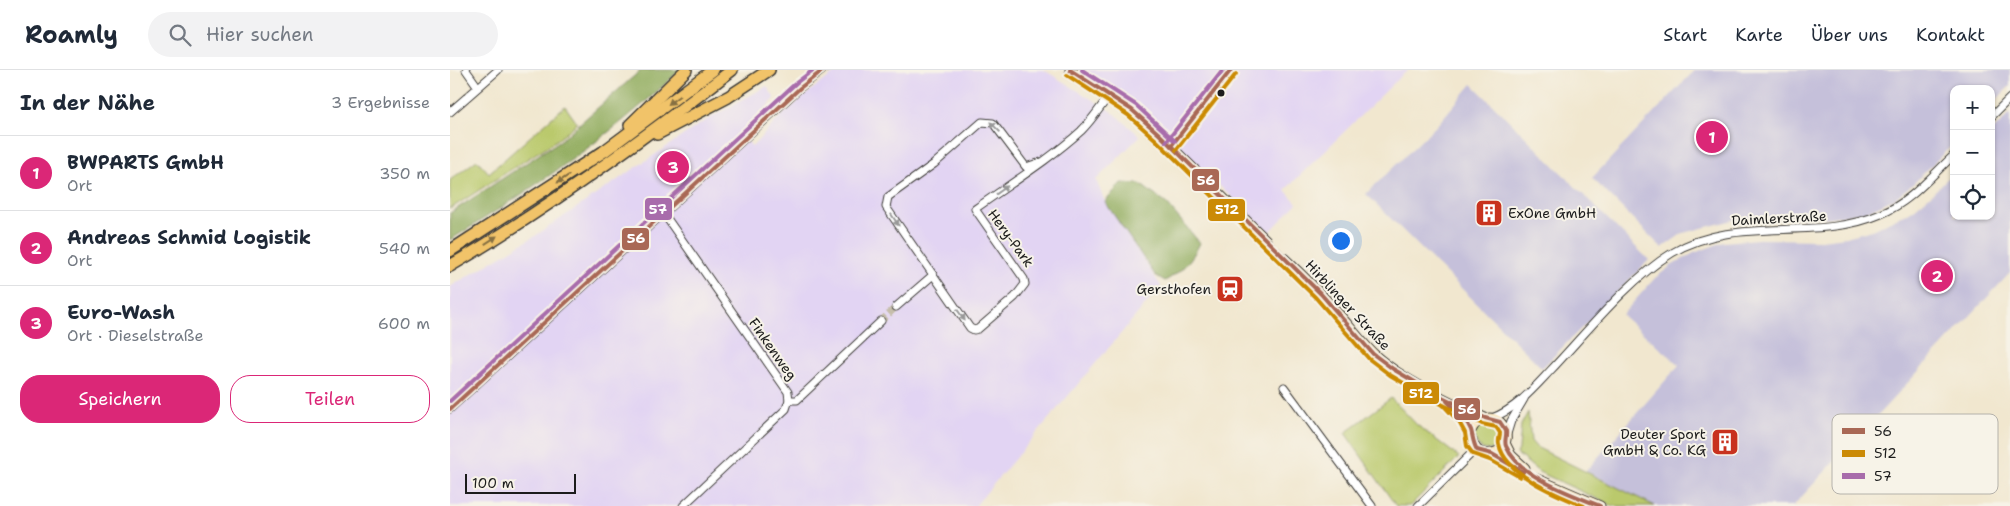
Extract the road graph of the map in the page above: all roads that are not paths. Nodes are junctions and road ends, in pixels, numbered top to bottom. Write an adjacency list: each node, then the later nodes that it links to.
1 (466, 70): 10 (street)
2 (498, 70): 10 (street)
3 (686, 70): 17 (highway)
4 (713, 70): 17 (highway, one-way to 17)
5 (732, 70): 15 (highway)
6 (769, 70): 15 (highway)
7 (823, 70): 20 (street)
8 (1070, 70): 11 (main road)
9 (1232, 70): 16 (street)
10 (478, 88): 13 (street)
11 (1110, 94): 16 (main road); 19 (street, Hery-Park)
12 (2010, 98): 14 (street)
13 (450, 112)
14 (1995, 113)
15 (633, 146): 24 (highway, one-way to 15)
16 (1172, 146): 21 (main road)
17 (603, 152): 22 (highway, one-way to 22)
18 (1950, 159): 29 (street, Daimlerstraße)
19 (1041, 162): 25 (street, Hery-Park, one-way to 25); 25 (street, Hery-Park, one-way to 19)
20 (664, 214): 31 (street, Finkenweg); 32 (street)
21 (1266, 240)
22 (450, 251)
23 (1284, 258): 30 (main road, Hirblinger Straße)
24 (450, 266)
25 (933, 275): 26 (street)
26 (896, 307)
27 (881, 321): 31 (street)
28 (1284, 387): 40 (street)
29 (1525, 397): 33 (street, Daimlerstraße); 35 (street, Daimlerstraße)
30 (1444, 398): 33 (main road, Hirblinger Straße); 34 (main road, Hirblinger Straße)
31 (790, 400): 39 (street, Finkenweg)
32 (450, 409)
33 (1488, 418): 34 (main road); 35 (main road, Hirblinger Straße)
34 (1471, 431): 36 (main road, Hirblinger Straße)
35 (1506, 438): 37 (main road); 38 (main road, Hirblinger Straße)
36 (1476, 449): 37 (main road, Hirblinger Straße); 41 (street)
37 (1492, 454): 38 (main road, Hirblinger Straße)
38 (1548, 484): 42 (main road, Hirblinger Straße)
39 (683, 506)
40 (1372, 506)
41 (1418, 506)
42 (1600, 506)

